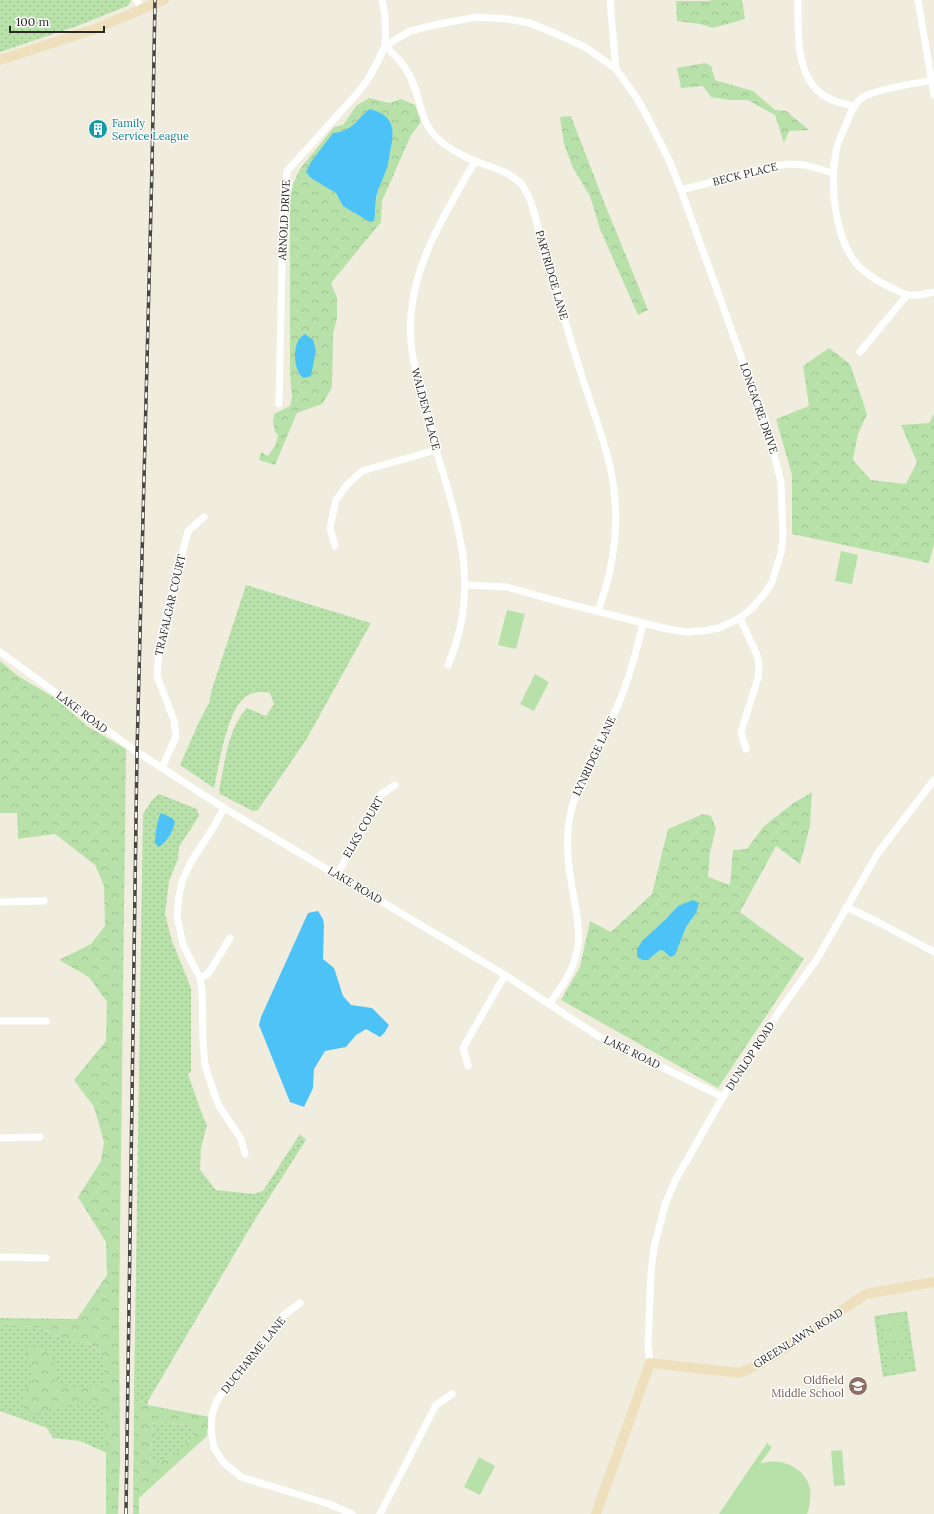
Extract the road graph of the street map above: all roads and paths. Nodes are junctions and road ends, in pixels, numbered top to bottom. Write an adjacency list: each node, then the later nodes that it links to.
1 (164, 0): 6 (main road)
2 (382, 0): 7 (street)
3 (610, 0): 9 (street)
4 (798, 0): 12 (street)
5 (918, 0): 10 (street)
6 (139, 5): 8 (main road)
7 (384, 46): 9 (street); 13 (street, PARTRIDGE LANE); 19 (street, ARNOLD DRIVE)
8 (0, 60)
9 (616, 69): 15 (street, LONGACRE DRIVE)
10 (933, 81): 11 (street); 12 (street)
11 (934, 95)
12 (854, 106): 14 (street)
13 (475, 161): 20 (street, WALDEN PLACE); 24 (street, PARTRIDGE LANE)
14 (833, 173): 15 (street, BECK PLACE); 17 (street)
15 (681, 190): 25 (street, LONGACRE DRIVE)
16 (934, 292): 17 (street)
17 (907, 295): 18 (street)
18 (860, 352)
19 (279, 404)
20 (436, 450): 22 (street); 23 (street, WALDEN PLACE)
21 (204, 517): 30 (street, TRAFALGAR COURT)
22 (334, 546)
23 (466, 585): 24 (street, LONGACRE DRIVE); 28 (street, WALDEN PLACE)
24 (598, 611): 26 (street, LONGACRE DRIVE)
25 (740, 618): 26 (street, LONGACRE DRIVE); 29 (street)
26 (643, 624): 42 (street, LYNRIDGE LANE)
27 (0, 652): 30 (street, LAKE ROAD)
28 (448, 665)
29 (746, 749)
30 (162, 768): 33 (street, LAKE ROAD)
31 (934, 780): 37 (street, DUNLOP ROAD)
32 (395, 784): 34 (street, ELKS COURT)
33 (224, 808): 34 (street, LAKE ROAD); 41 (street)
34 (337, 875): 40 (street, LAKE ROAD)
35 (44, 901): 36 (street)
36 (0, 902)
37 (846, 908): 39 (street); 46 (street, DUNLOP ROAD)
38 (230, 938): 41 (street)
39 (934, 952)
40 (505, 975): 42 (street, LAKE ROAD); 45 (street)
41 (200, 978): 49 (street)
42 (550, 1003): 46 (street, LAKE ROAD)
43 (0, 1021): 44 (street)
44 (46, 1021)
45 (468, 1066)
46 (723, 1097): 54 (street, DUNLOP ROAD)
47 (40, 1137): 48 (street)
48 (0, 1138)
49 (245, 1154)
50 (0, 1258): 51 (street)
51 (46, 1258)
52 (934, 1282): 54 (main road, GREENLAWN ROAD)
53 (300, 1303): 56 (street, DUCHARME LANE)
54 (650, 1363): 58 (main road)
55 (452, 1394): 57 (street)
56 (352, 1514)
57 (380, 1514)
58 (596, 1514)

